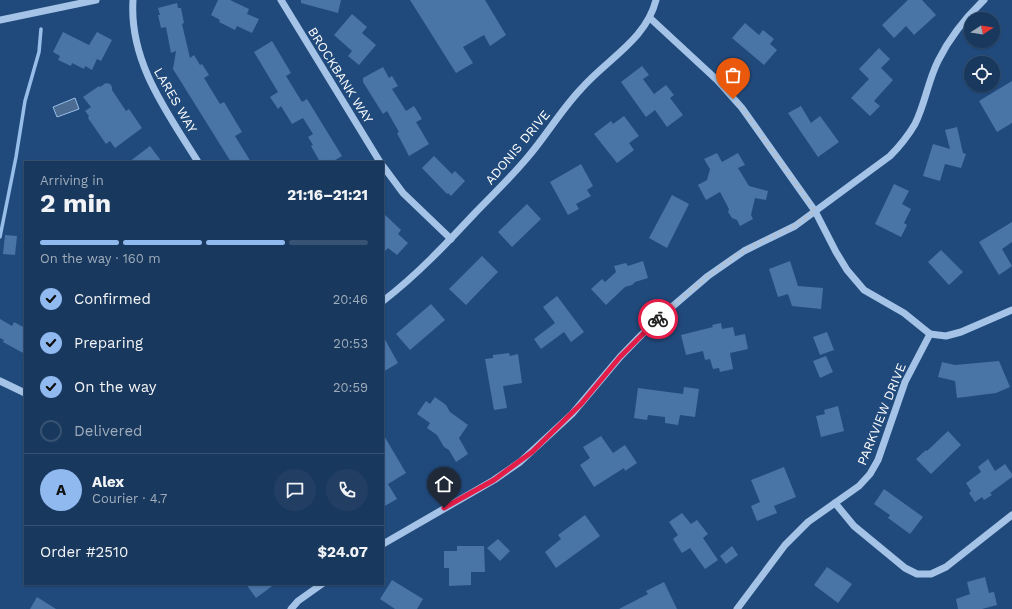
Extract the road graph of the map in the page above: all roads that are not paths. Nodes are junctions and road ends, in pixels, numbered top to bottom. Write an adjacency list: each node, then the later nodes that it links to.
1 (96, 0): 7 (street)
2 (133, 0): 8 (street, LARES WAY)
3 (281, 0): 9 (street, BROCKBANK WAY)
4 (656, 0): 6 (street, ADONIS DRIVE)
5 (984, 0): 11 (street)
6 (650, 18): 11 (street); 12 (street, ADONIS DRIVE)
7 (0, 20)
8 (197, 161)
9 (379, 161)
10 (384, 167): 12 (street)
11 (815, 211): 15 (street); 20 (street)
12 (451, 239): 13 (street, ADONIS DRIVE)
13 (384, 300)
14 (1012, 310): 15 (street)
15 (930, 334): 18 (street, PARKVIEW DRIVE)
16 (0, 381): 17 (street)
17 (24, 393)
18 (835, 504): 19 (street); 23 (street, PARKVIEW DRIVE)
19 (1012, 515)
20 (384, 543)
21 (321, 585): 22 (street)
22 (291, 609)
23 (736, 609)

